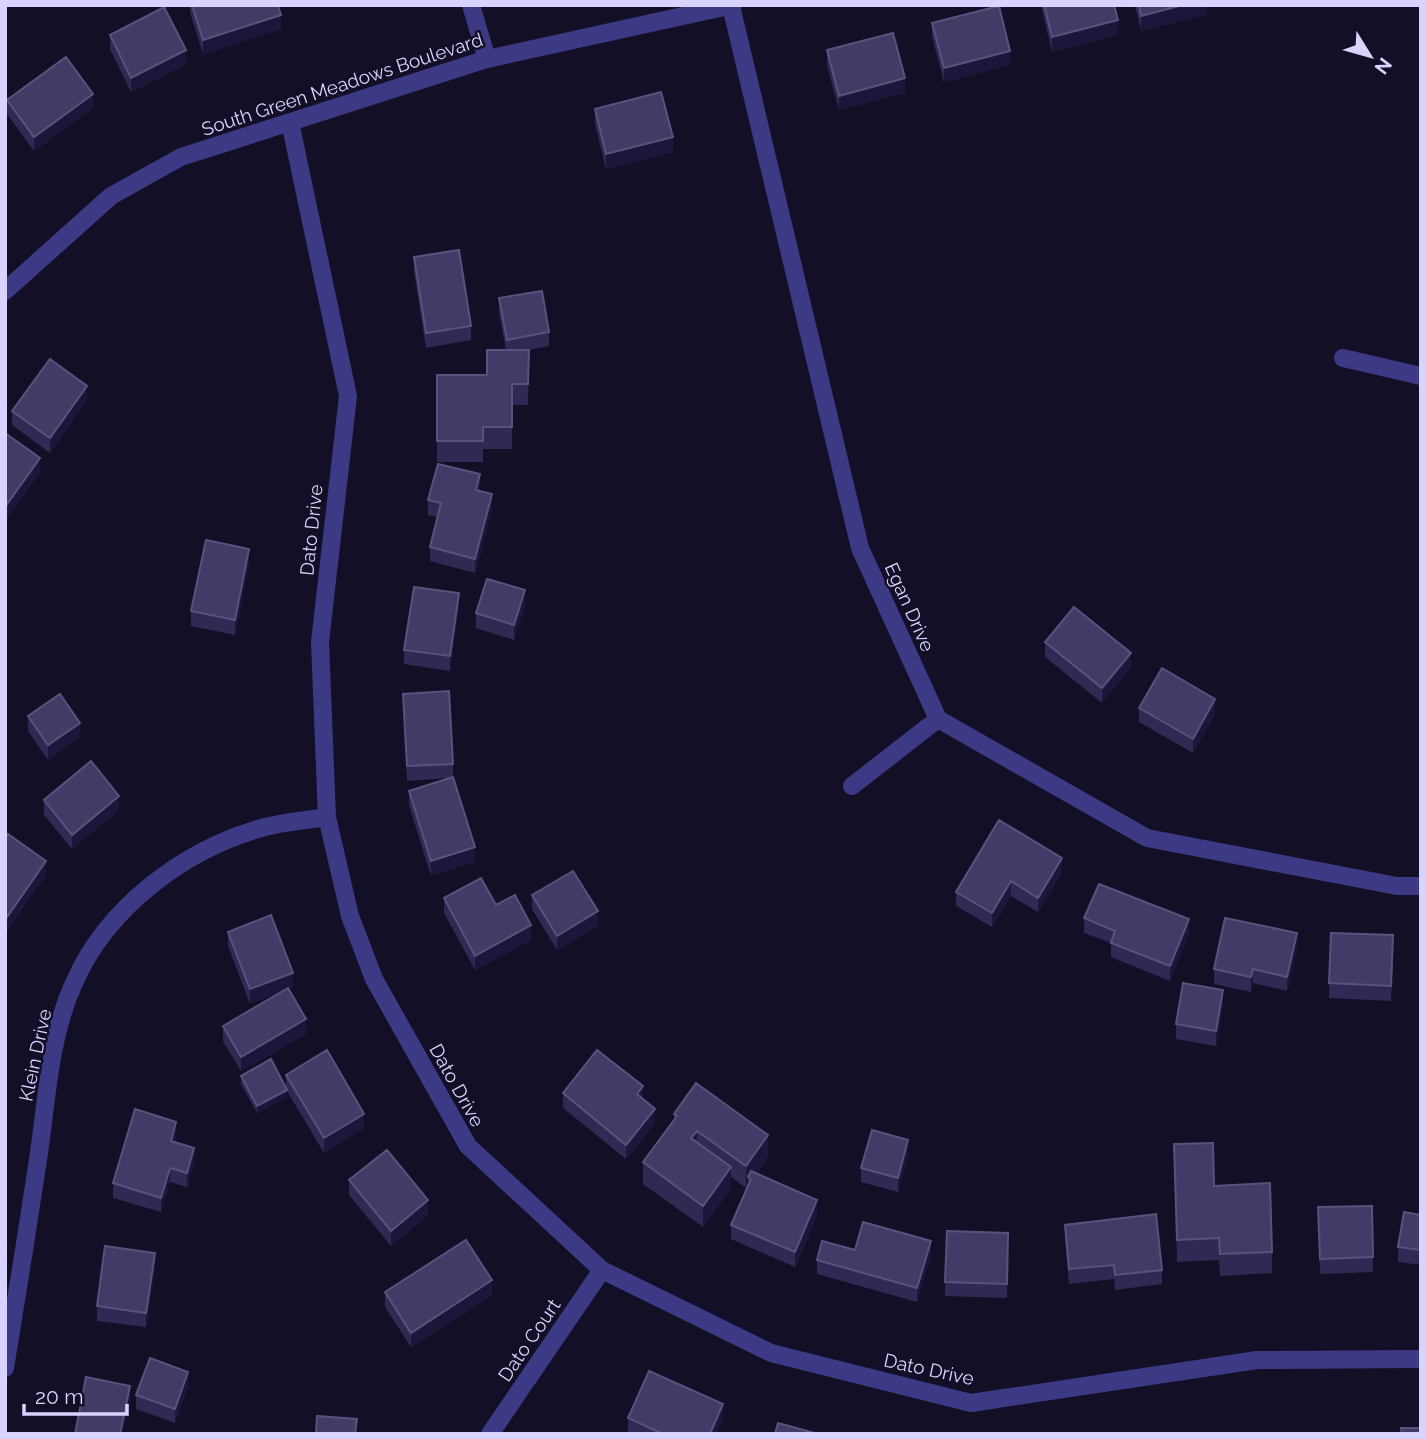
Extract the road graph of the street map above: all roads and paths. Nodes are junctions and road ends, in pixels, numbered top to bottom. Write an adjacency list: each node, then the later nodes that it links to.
1 (471, 5): 3 (street)
2 (732, 6): 3 (street, South Green Meadows Boulevard); 8 (street, Egan Drive)
3 (487, 59): 4 (street, South Green Meadows Boulevard)
4 (290, 122): 5 (street, South Green Meadows Boulevard); 10 (street, Dato Drive)
5 (5, 291)
6 (1343, 358): 7 (street)
7 (1421, 376)
8 (938, 719): 9 (street); 11 (street)
9 (852, 786)
10 (327, 817): 12 (street, Dato Drive); 14 (street, Klein Drive)
11 (1421, 886)
12 (602, 1270): 13 (street, Dato Drive); 15 (street, Dato Court)
13 (1421, 1359)
14 (5, 1368)
15 (490, 1434)

